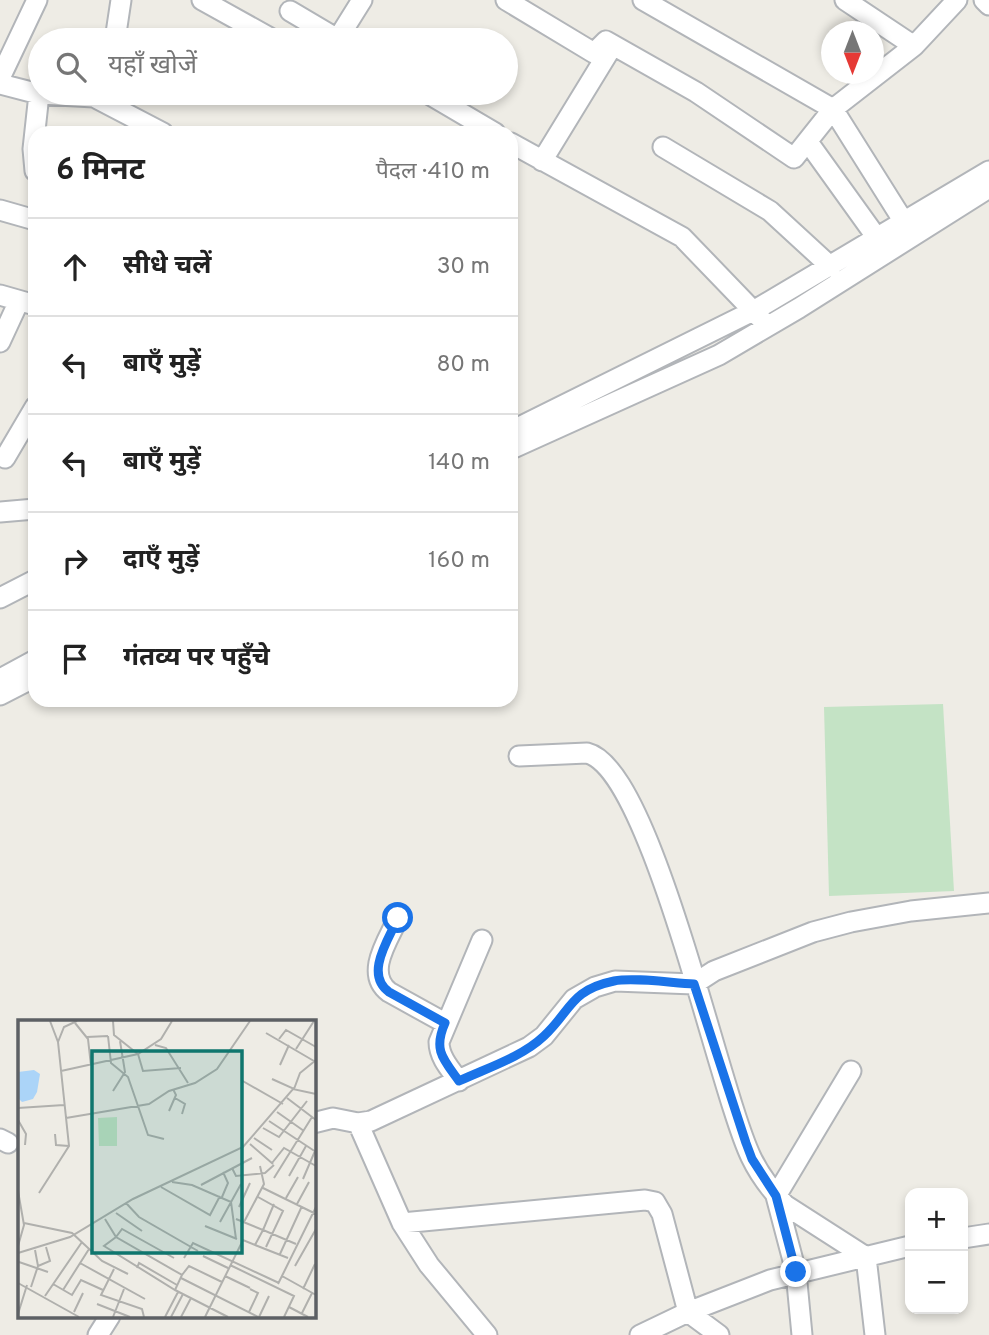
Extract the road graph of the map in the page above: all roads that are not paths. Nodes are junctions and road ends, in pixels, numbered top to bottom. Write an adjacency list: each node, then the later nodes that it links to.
1 (37, 0): 18 (street)
2 (121, 0): 12 (street)
3 (202, 0): 13 (street)
4 (362, 0): 15 (street)
5 (506, 0): 16 (street)
6 (643, 0): 23 (street)
7 (845, 0): 17 (street)
8 (957, 0): 17 (street)
9 (984, 0): 10 (street)
10 (989, 5)
11 (290, 11): 14 (street)
12 (117, 28)
13 (252, 28)
14 (318, 28)
15 (344, 28)
16 (613, 45): 27 (street); 30 (street)
17 (914, 46): 23 (street)
18 (0, 81): 19 (street)
19 (28, 90)
20 (38, 105): 24 (street)
21 (113, 105): 25 (street)
22 (447, 105): 26 (street)
23 (833, 109): 27 (street); 35 (street)
24 (36, 126)
25 (150, 126)
26 (483, 126)
27 (807, 142): 36 (street)
28 (663, 146): 37 (street)
29 (518, 147): 30 (street)
30 (541, 161): 39 (street)
31 (989, 171): 35 (street)
32 (989, 188): 40 (street)
33 (0, 209): 34 (street)
34 (28, 218)
35 (904, 222): 36 (street)
36 (877, 238): 37 (street)
37 (831, 267): 39 (street)
38 (18, 300): 41 (street)
39 (755, 310): 40 (street); 43 (street)
40 (768, 328): 45 (street)
41 (0, 342)
42 (28, 419): 47 (street)
43 (518, 424)
44 (518, 428): 45 (street)
45 (539, 437): 46 (street)
46 (518, 446)
47 (5, 458)
48 (28, 510): 49 (street)
49 (0, 512)
50 (28, 584): 51 (street)
51 (0, 598)
52 (28, 664): 53 (street)
53 (0, 679)
54 (28, 681): 55 (street)
55 (0, 695)
56 (519, 756): 60 (street)
57 (989, 903): 60 (street)
58 (398, 918): 61 (street)
59 (482, 940): 61 (street)
60 (694, 984): 63 (street); 66 (street)
61 (445, 1023): 63 (street)
62 (851, 1071): 66 (street)
63 (459, 1081): 65 (street)
64 (315, 1122): 65 (street)
65 (358, 1123): 67 (street)
66 (776, 1196): 71 (street); 72 (street)
67 (402, 1223): 73 (street); 76 (street)
68 (989, 1234): 69 (street)
69 (968, 1237)
70 (905, 1247): 71 (street)
71 (866, 1257): 72 (street); 80 (street)
72 (796, 1272): 73 (street); 79 (street)
73 (688, 1312): 77 (street); 78 (street)
74 (109, 1318): 75 (street)
75 (98, 1335)
76 (487, 1335)
77 (640, 1335)
78 (719, 1335)
79 (802, 1335)
80 (875, 1335)

